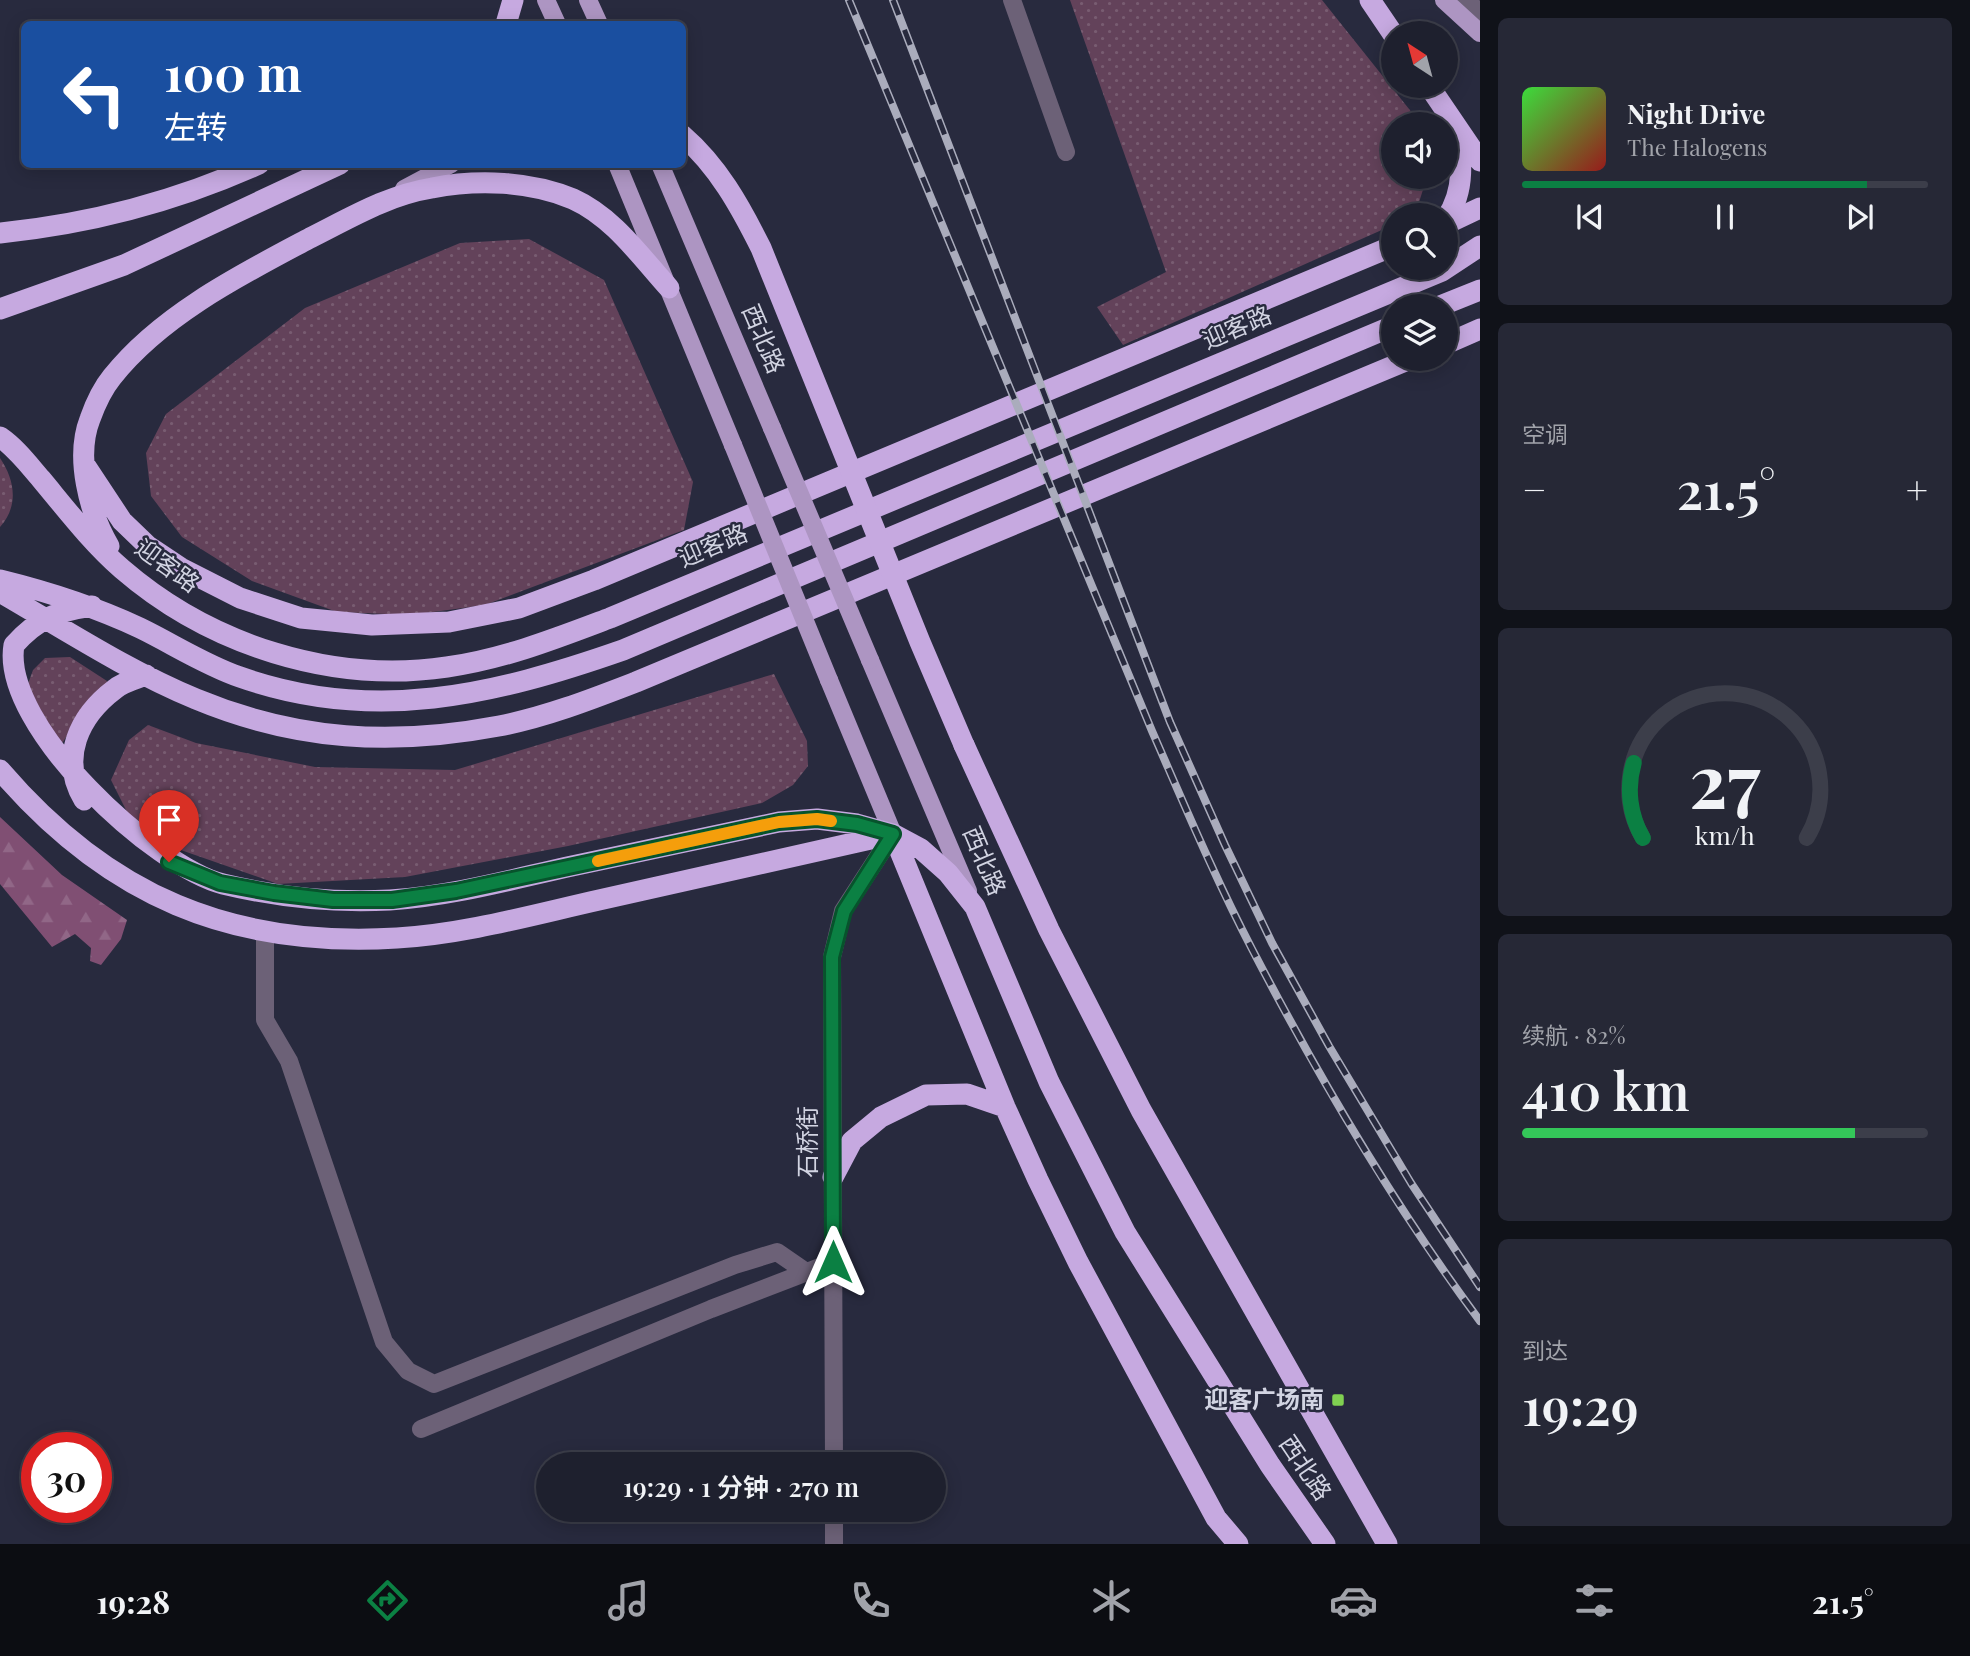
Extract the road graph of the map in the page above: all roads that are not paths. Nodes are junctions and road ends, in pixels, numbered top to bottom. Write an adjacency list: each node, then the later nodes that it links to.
1 (513, 0): 9 (highway)
2 (546, 0): 10 (main road)
3 (589, 0): 11 (main road)
4 (1012, 0): 17 (street)
5 (1370, 0): 12 (highway)
6 (1444, 0): 13 (main road)
7 (1466, 0): 8 (street)
8 (1480, 13)
9 (507, 21)
10 (556, 21)
11 (598, 21)
12 (1384, 21)
13 (1480, 33)
14 (1458, 128): 18 (highway)
15 (1458, 138): 25 (highway)
16 (686, 139): 64 (highway, bridge)
17 (1066, 152)
18 (1480, 161)
19 (249, 168): 28 (highway)
20 (331, 168): 34 (highway)
21 (443, 168): 24 (main road)
22 (619, 168): 31 (main road)
23 (662, 168): 52 (main road, 西北路, bridge)
24 (379, 202): 31 (highway); 40 (highway)
25 (1455, 203)
26 (1480, 208): 27 (highway)
27 (1458, 217)
28 (0, 233)
29 (1478, 247): 41 (highway, 迎客路)
30 (1381, 251): 40 (highway)
31 (669, 288): 51 (main road, bridge)
32 (1480, 290): 33 (highway)
33 (1458, 299)
34 (0, 309)
35 (1480, 329): 37 (highway)
36 (1381, 331): 44 (highway)
37 (1458, 339)
38 (1381, 371): 46 (highway)
39 (0, 437): 41 (highway, 迎客路)
40 (85, 464): 41 (highway)
41 (122, 569)
42 (0, 580): 44 (highway)
43 (0, 592): 45 (highway)
44 (92, 607): 45 (highway)
45 (45, 618): 46 (highway); 47 (highway)
46 (145, 675): 50 (highway)
47 (1, 696)
48 (27, 746): 50 (highway)
49 (0, 770): 53 (highway)
50 (89, 808): 51 (highway)
51 (893, 834): 52 (highway); 53 (highway); 54 (highway); 55 (street, 石桥街)
52 (975, 907): 63 (highway, 西北路)
53 (265, 931): 57 (street)
54 (1005, 1107): 55 (highway); 62 (highway)
55 (833, 1177): 56 (street, 石桥街)
56 (833, 1262): 57 (street); 59 (street, 石桥街)
57 (806, 1272): 58 (street)
58 (421, 1429)
59 (834, 1452)
60 (834, 1522): 61 (street)
61 (834, 1544)
62 (1238, 1544)
63 (1325, 1544)
64 (1387, 1544)

